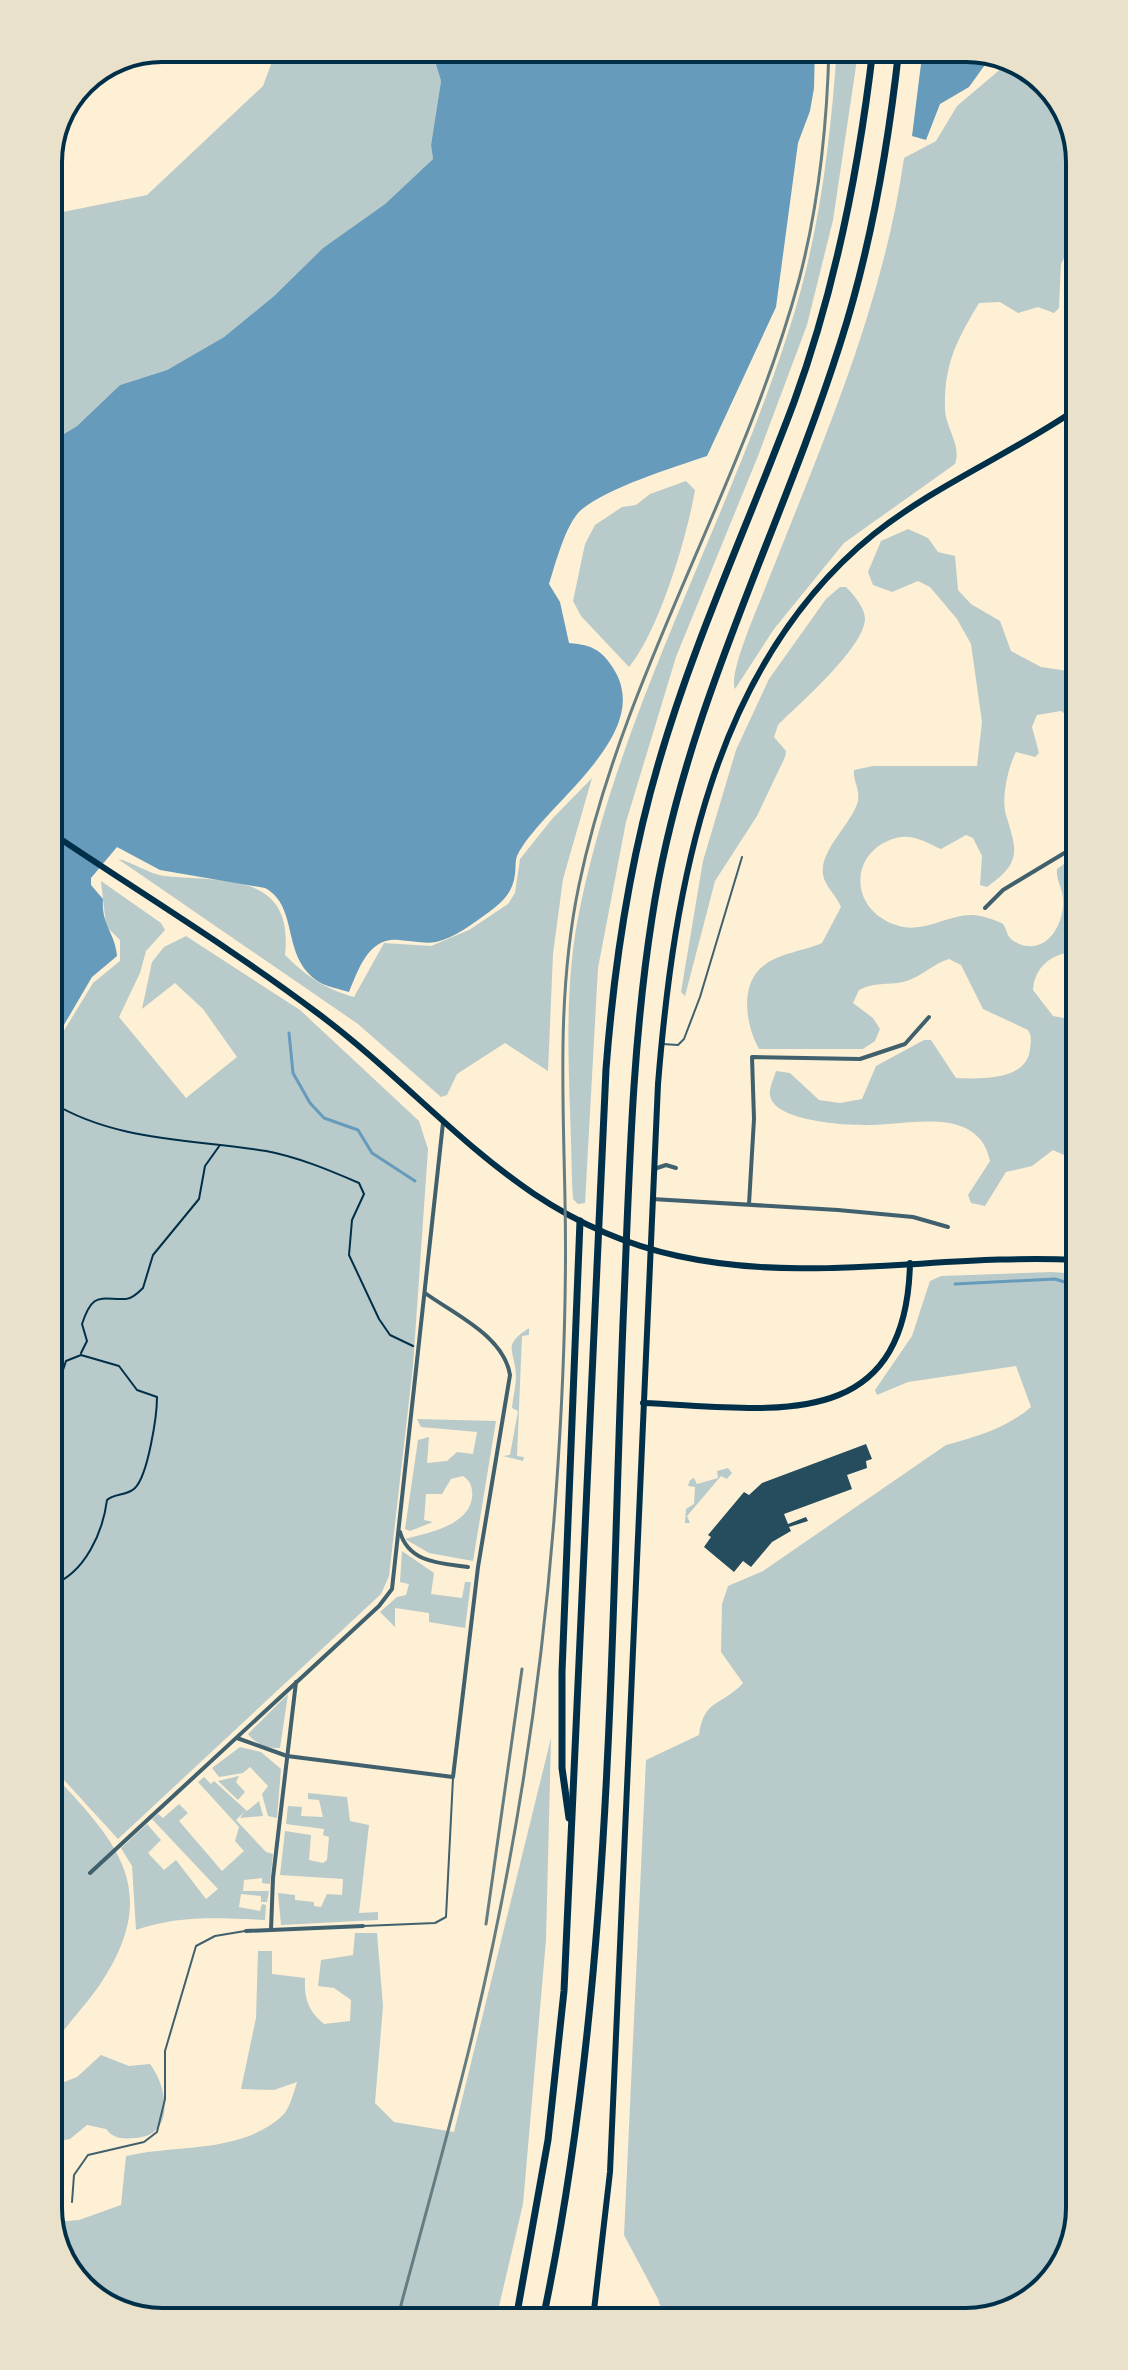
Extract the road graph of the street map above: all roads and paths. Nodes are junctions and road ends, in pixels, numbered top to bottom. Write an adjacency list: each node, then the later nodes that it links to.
1 (871, 62): 33 (highway)
2 (897, 62): 40 (highway)
3 (1066, 415): 9 (main road)
4 (62, 840): 11 (main road)
5 (1066, 852): 7 (street)
6 (742, 857): 9 (lane)
7 (985, 908)
8 (929, 1017): 16 (street)
9 (661, 1044): 14 (main road)
10 (62, 1108): 12 (path)
11 (443, 1123): 17 (main road); 21 (street)
12 (220, 1145): 22 (path); 23 (path)
13 (676, 1168): 14 (street)
14 (654, 1169): 15 (main road)
15 (652, 1199): 16 (street); 25 (main road)
16 (749, 1204): 18 (street)
17 (580, 1221): 20 (main road); 33 (highway)
18 (948, 1227)
19 (1066, 1260): 20 (main road)
20 (910, 1263): 25 (main road)
21 (425, 1293): 22 (street); 32 (street)
22 (418, 1346): 26 (street)
23 (81, 1355): 24 (path); 28 (path)
24 (62, 1373)
25 (643, 1403): 41 (main road)
26 (399, 1530): 27 (street); 29 (street)
27 (468, 1567)
28 (62, 1581)
29 (296, 1681): 30 (street); 31 (street)
30 (237, 1738): 31 (street); 34 (street)
31 (287, 1756): 32 (street); 36 (street)
32 (453, 1777): 35 (lane)
33 (571, 1836): 39 (highway)
34 (90, 1873)
35 (363, 1926): 36 (street)
36 (271, 1930): 37 (street)
37 (246, 1931): 38 (lane)
38 (72, 2202)
39 (518, 2308)
40 (545, 2308)
41 (594, 2308)

